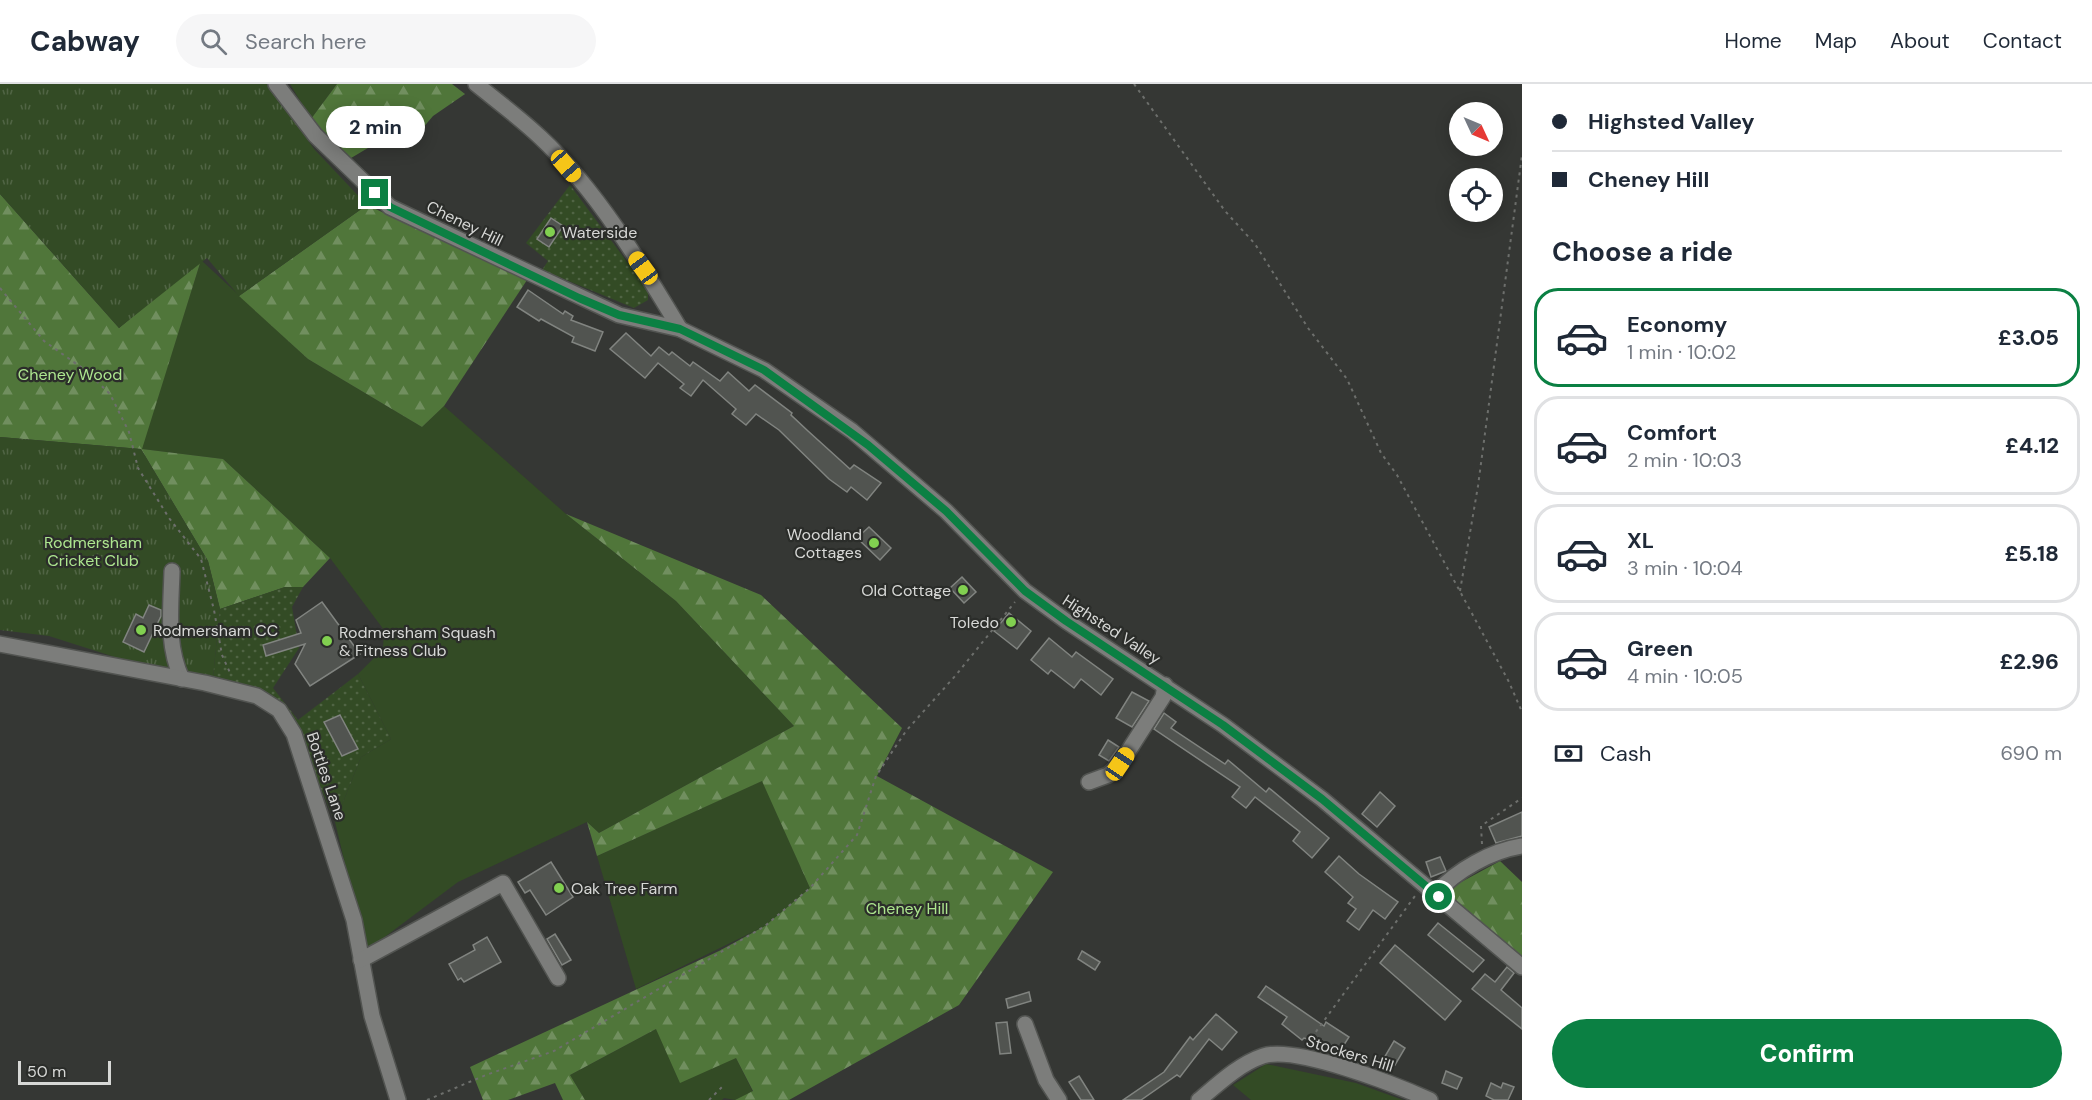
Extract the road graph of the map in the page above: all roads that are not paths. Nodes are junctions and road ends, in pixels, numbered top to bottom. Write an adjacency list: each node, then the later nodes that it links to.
1 (276, 84): 3 (street, Cheney Hill)
2 (476, 84): 3 (street)
3 (680, 329): 7 (street, Highsted Valley)
4 (172, 571): 6 (street)
5 (0, 644): 6 (street, Bottles Lane)
6 (182, 679): 11 (street, Bottles Lane)
7 (1165, 685): 8 (street); 10 (street, Highsted Valley)
8 (1089, 782)
9 (1522, 846): 10 (street)
10 (1436, 893): 12 (street, Highsted Valley)
11 (361, 960): 13 (street); 15 (street, Bottles Lane)
12 (1522, 967)
13 (558, 978)
14 (1025, 1024): 16 (street)
15 (398, 1100)
16 (1059, 1100)
17 (1199, 1100): 18 (street, Stockers Hill)
18 (1430, 1100)

